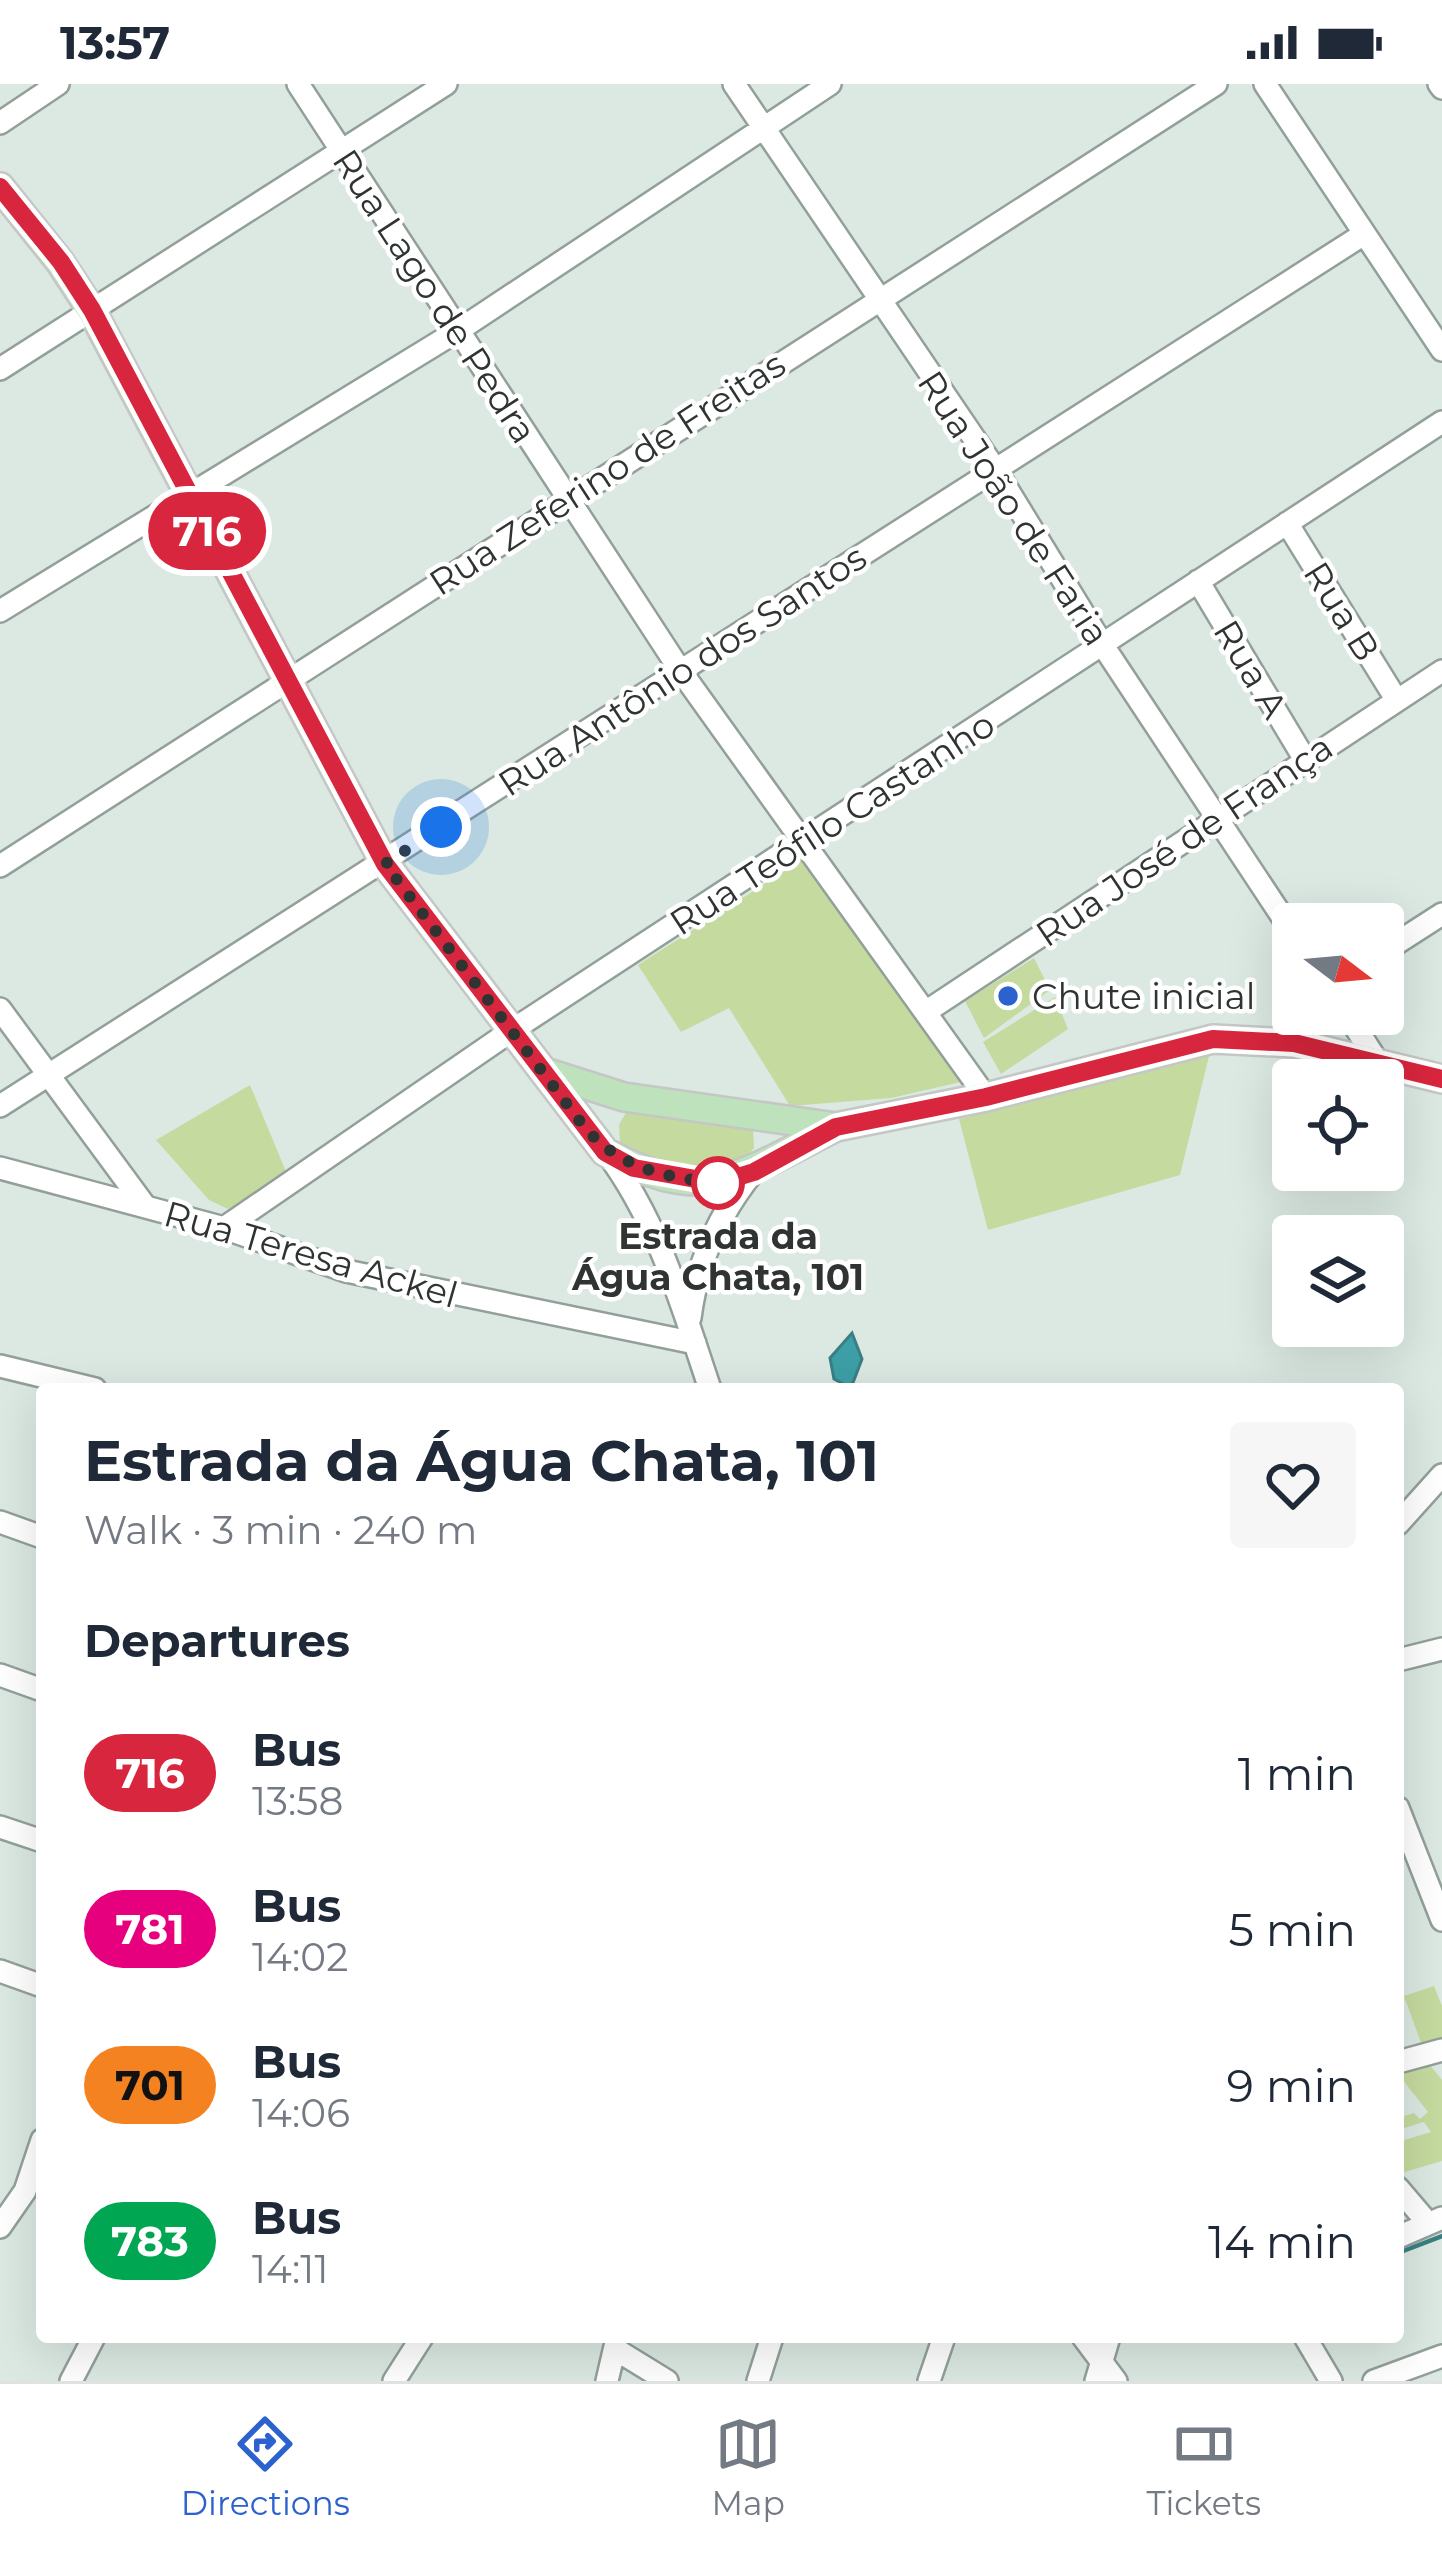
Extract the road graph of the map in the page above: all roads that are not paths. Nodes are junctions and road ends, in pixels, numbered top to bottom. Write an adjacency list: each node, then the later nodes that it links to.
1 (58, 84): 8 (street)
2 (298, 84): 10 (street, Rua Lago de Pedra)
3 (446, 84): 10 (street)
4 (734, 84): 9 (street, Rua João de Faria)
5 (830, 84): 9 (street)
6 (1216, 84): 13 (street, Rua Zeferino de Freitas)
7 (1264, 84): 12 (street)
8 (0, 123)
9 (764, 127): 13 (street, Rua João de Faria); 15 (street)
10 (343, 152): 14 (street); 15 (street, Rua Lago de Pedra)
11 (0, 187): 14 (main road)
12 (1364, 234): 16 (street); 19 (street, Rua Antônio dos Santos)
13 (878, 299): 19 (street, Rua João de Faria); 21 (street, Rua Zeferino de Freitas)
14 (92, 310): 17 (street); 20 (main road)
15 (459, 330): 20 (street); 21 (street, Rua Lago de Pedra)
16 (1441, 346)
17 (0, 369)
18 (1442, 422): 22 (street, Rua Teófilo Castanho)
19 (995, 470): 25 (street, Rua João de Faria); 26 (street, Rua Antônio dos Santos)
20 (188, 494): 24 (street); 28 (main road)
21 (566, 500): 26 (street, Rua Lago de Pedra); 28 (street, Rua Zeferino de Freitas)
22 (1287, 523): 23 (street, Rua Teófilo Castanho); 29 (street, Rua B)
23 (1198, 580): 25 (street, Rua Teófilo Castanho); 30 (street, Rua A)
24 (0, 610)
25 (1102, 644): 31 (street, Rua João de Faria); 32 (street, Rua Teófilo Castanho)
26 (680, 670): 32 (street, Rua Lago de Pedra); 33 (street, Rua Antônio dos Santos)
27 (1442, 671): 29 (street, Rua José de França)
28 (285, 681): 33 (main road); 34 (street, Rua Zeferino de Freitas)
29 (1396, 699): 30 (street, Rua José de França)
30 (1304, 758): 31 (street, Rua José de França)
31 (1215, 820): 35 (street, Rua João de Faria); 39 (street, Rua José de França)
32 (806, 842): 39 (street, Rua Lago de Pedra); 40 (street, Rua Teófilo Castanho)
33 (385, 864): 40 (main road); 44 (street, Rua Antônio dos Santos)
34 (0, 866)
35 (1272, 903)
36 (1442, 914): 37 (street)
37 (1404, 938)
38 (0, 1009): 44 (street)
39 (927, 1011): 47 (street, Rua Lago de Pedra)
40 (511, 1031): 43 (main road); 55 (street, Rua Teófilo Castanho)
41 (1368, 1059): 47 (main road)
42 (1404, 1068): 45 (main road)
43 (545, 1072): 46 (main road); 51 (main road)
44 (46, 1074): 48 (street, Rua Antônio dos Santos); 54 (street)
45 (1442, 1079)
46 (624, 1097): 49 (main road); 51 (main road)
47 (986, 1097): 50 (main road)
48 (0, 1106)
49 (766, 1121): 50 (main road); 53 (main road)
50 (836, 1127): 53 (main road)
51 (605, 1152): 53 (main road); 56 (street)
52 (0, 1168): 54 (street, Rua Teresa Ackel)
53 (754, 1172): 56 (street)
54 (146, 1206): 55 (street, Rua Teresa Ackel)
55 (224, 1228): 56 (street, Rua Teresa Ackel)
56 (692, 1334): 59 (street)
57 (0, 1366): 58 (street)
58 (70, 1383)
59 (708, 1383)
60 (1442, 1475): 61 (street)
61 (1404, 1517)
62 (1, 1525): 63 (street)
63 (36, 1535)
64 (1442, 1649): 65 (street)
65 (1404, 1658)
66 (0, 1675): 67 (street)
67 (36, 1688)
68 (1404, 1823): 71 (street)
69 (0, 1827): 70 (street)
70 (36, 1839)
71 (1442, 1919)
72 (0, 1971): 73 (street)
73 (36, 1984)
74 (1442, 2050): 75 (street)
75 (1404, 2060)
76 (36, 2158): 79 (street)
77 (1404, 2193): 78 (street)
78 (1434, 2220): 80 (street)
79 (0, 2227)
80 (1404, 2234)
81 (91, 2343): 89 (street)
82 (418, 2343): 90 (street)
83 (616, 2343): 91 (street); 92 (street)
84 (770, 2343): 93 (street)
85 (942, 2343): 94 (street)
86 (1309, 2343): 97 (street)
87 (1106, 2348): 95 (street); 96 (street)
88 (1442, 2356): 98 (street)
89 (71, 2381)
90 (394, 2381)
91 (607, 2381)
92 (667, 2381)
93 (758, 2381)
94 (929, 2381)
95 (1096, 2381)
96 (1115, 2381)
97 (1331, 2381)
98 (1374, 2381)

